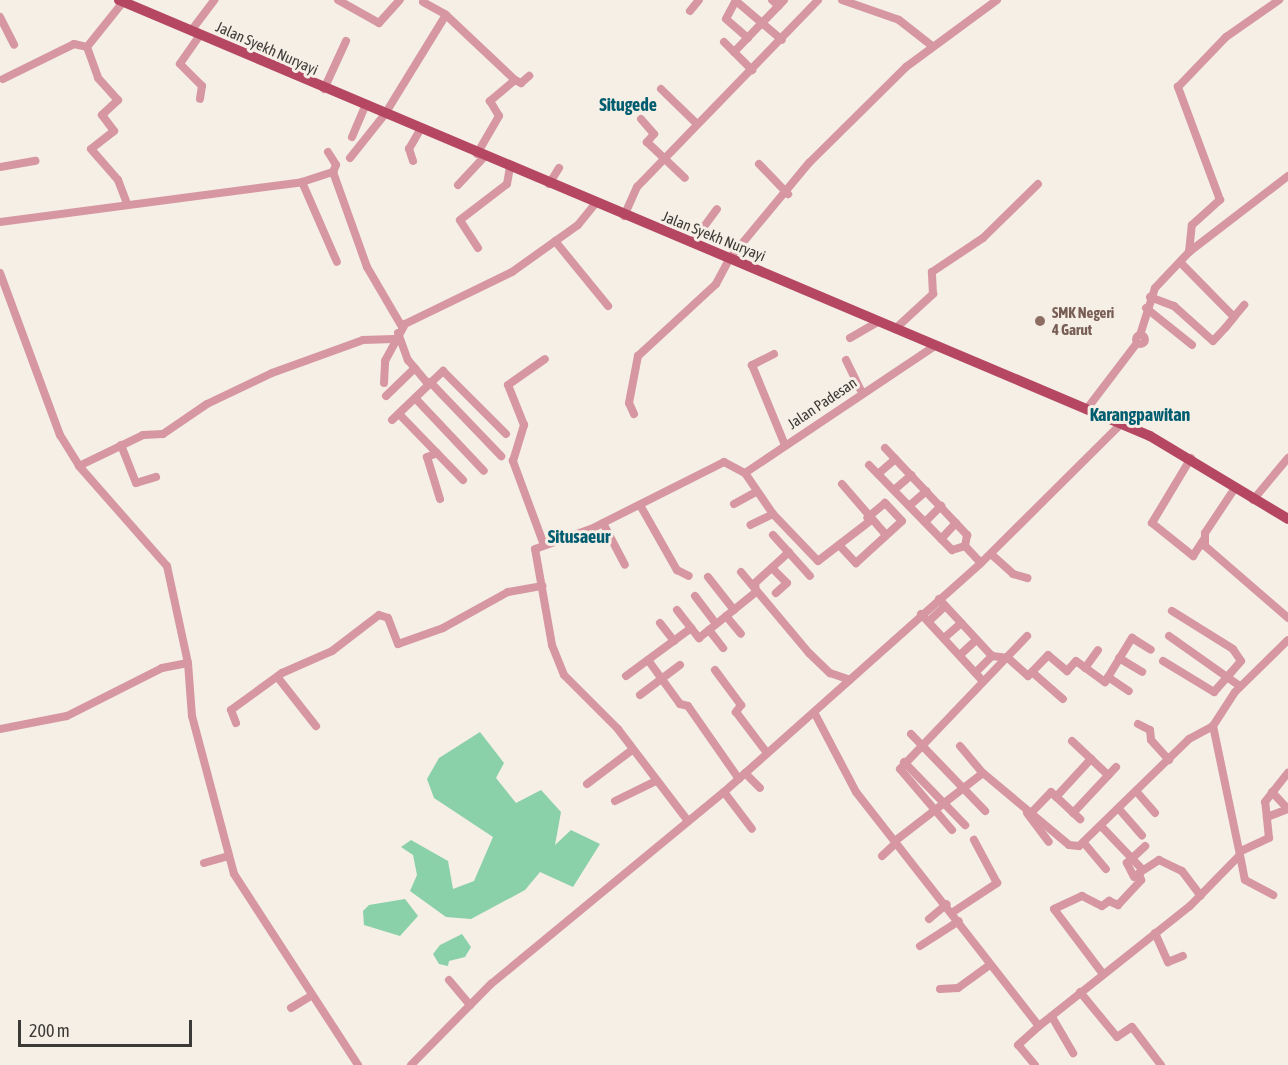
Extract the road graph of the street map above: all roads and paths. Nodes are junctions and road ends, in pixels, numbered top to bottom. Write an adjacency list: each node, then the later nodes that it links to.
1 (214, 0): 18 (street)
2 (338, 0): 3 (street)
3 (400, 0)
4 (699, 0): 14 (street)
5 (736, 0): 17 (street); 19 (street)
6 (772, 0): 13 (street)
7 (818, 0): 20 (street)
8 (842, 0): 24 (street)
9 (997, 0): 24 (street)
10 (1279, 0): 66 (street)
11 (121, 1): 18 (main road, Jalan Syekh Nuryayi); 25 (street)
12 (423, 2): 15 (street)
13 (781, 3): 17 (street)
14 (690, 11)
15 (446, 15): 30 (street); 35 (street)
16 (0, 17): 23 (street)
17 (764, 23): 19 (street); 20 (street)
18 (196, 33): 31 (main road, Jalan Syekh Nuryayi); 33 (street)
19 (748, 38): 26 (street)
20 (782, 40): 27 (street)
21 (346, 41): 31 (street)
22 (724, 42): 26 (street)
23 (14, 45)
24 (932, 46): 57 (street)
25 (87, 47): 29 (street); 58 (street)
26 (734, 52): 27 (street)
27 (752, 70): 37 (street)
28 (529, 76): 30 (street)
29 (3, 79)
30 (514, 80): 41 (street)
31 (324, 89): 34 (main road, Jalan Syekh Nuryayi)
32 (661, 89): 37 (street)
33 (201, 99)
34 (365, 106): 35 (main road, Jalan Syekh Nuryayi); 39 (street)
35 (385, 114): 38 (main road, Jalan Syekh Nuryayi); 39 (street)
36 (641, 119): 45 (street)
37 (697, 124): 45 (street)
38 (420, 130): 41 (main road, Jalan Syekh Nuryayi); 44 (street)
39 (367, 136): 42 (street)
40 (328, 152): 50 (street)
41 (481, 155): 48 (main road, Jalan Syekh Nuryayi); 56 (street)
42 (350, 158)
43 (35, 161): 47 (street)
44 (413, 161)
45 (663, 161): 52 (street); 61 (street)
46 (759, 164): 57 (street)
47 (0, 167)
48 (510, 167): 54 (main road, Jalan Syekh Nuryayi); 65 (street)
49 (559, 168): 54 (street)
50 (333, 172): 53 (street); 78 (street)
51 (1288, 176): 66 (street)
52 (685, 178)
53 (302, 182): 58 (street); 68 (street)
54 (549, 184): 59 (main road, Jalan Syekh Nuryayi)
55 (1038, 184): 77 (street)
56 (458, 185)
57 (788, 194): 67 (street)
58 (127, 203): 62 (street)
59 (594, 205): 61 (main road, Jalan Syekh Nuryayi); 63 (street)
60 (717, 208): 64 (street)
61 (624, 216): 64 (main road, Jalan Syekh Nuryayi)
62 (0, 222)
63 (555, 241): 73 (street); 78 (street)
64 (692, 243): 67 (main road, Jalan Syekh Nuryayi)
65 (478, 248)
66 (1189, 252): 69 (street)
67 (729, 258): 76 (main road, Jalan Syekh Nuryayi); 92 (street)
68 (337, 262)
69 (1180, 262): 71 (street); 75 (street)
70 (0, 273): 104 (street)
71 (1150, 297): 74 (street); 75 (street)
72 (1244, 305): 75 (street)
73 (608, 306)
74 (1146, 308): 80 (street); 91 (street)
75 (1234, 317)
76 (878, 322): 77 (main road, Jalan Syekh Nuryayi); 79 (street)
77 (895, 330): 81 (main road, Jalan Syekh Nuryayi)
78 (398, 333): 85 (street); 86 (street); 96 (street)
79 (850, 338)
80 (1192, 345)
81 (935, 346): 88 (street, Jalan Padesan); 91 (main road, Jalan Syekh Nuryayi)
82 (774, 354): 95 (street)
83 (545, 359): 133 (street)
84 (846, 360): 88 (street)
85 (415, 368): 87 (street); 89 (street)
86 (384, 383)
87 (429, 383): 90 (street); 94 (street); 99 (street)
88 (862, 393): 95 (street, Jalan Padesan)
89 (386, 396)
90 (415, 398): 98 (street); 105 (street)
91 (1086, 410): 93 (main road, Jalan Syekh Nuryayi)
92 (634, 414)
93 (1121, 424): 100 (main road, Jalan Syekh Nuryayi); 137 (street)
94 (506, 434)
95 (785, 445): 106 (street, Jalan Padesan)
96 (121, 446): 104 (street); 109 (street)
97 (885, 448): 102 (street)
98 (437, 453): 110 (street); 116 (street)
99 (501, 456)
100 (1191, 458): 112 (main road, Jalan Syekh Nuryayi); 132 (street)
101 (1288, 458): 117 (street)
102 (895, 459): 107 (street); 108 (street)
103 (869, 465): 107 (street)
104 (79, 466): 180 (street)
105 (484, 471)
106 (745, 473): 114 (street); 119 (street)
107 (878, 474): 113 (street)
108 (911, 475): 113 (street); 115 (street)
109 (156, 477)
110 (463, 480)
111 (842, 484): 123 (street)
112 (1235, 488): 117 (main road, Jalan Syekh Nuryayi); 132 (street)
113 (894, 490): 120 (street)
114 (757, 491): 118 (street); 122 (street)
115 (926, 491): 120 (street); 121 (street)
116 (440, 499)
117 (1253, 500): 124 (main road, Jalan Syekh Nuryayi)
118 (734, 504)
119 (640, 506): 126 (street); 142 (street)
120 (909, 506): 125 (street)
121 (941, 506): 125 (street); 127 (street)
122 (773, 514): 128 (street); 134 (street)
123 (869, 519): 130 (street); 130 (street); 134 (street)
124 (1288, 519)
125 (924, 522): 131 (street)
126 (603, 523): 133 (street); 139 (street)
127 (956, 524): 131 (street); 135 (street)
128 (750, 525)
129 (773, 535): 136 (street)
130 (886, 535): 134 (street)
131 (941, 539): 135 (street)
132 (1204, 539): 157 (street)
133 (544, 545): 146 (street)
134 (838, 545)
135 (965, 546): 138 (street)
136 (789, 552): 140 (street); 143 (street)
137 (991, 554): 138 (street); 145 (street)
138 (981, 563): 150 (street)
139 (625, 565)
140 (772, 568): 147 (street); 148 (street)
141 (741, 572): 147 (street)
142 (689, 576)
143 (810, 576)
144 (708, 577): 153 (street)
145 (1028, 578)
146 (542, 586): 189 (street); 206 (street)
147 (756, 591): 153 (street); 191 (street)
148 (776, 593)
149 (695, 596): 161 (street)
150 (939, 599): 151 (street); 155 (street)
151 (945, 606): 158 (street); 160 (street)
152 (677, 609): 162 (street)
153 (734, 610): 156 (street)
154 (1172, 611): 188 (street)
155 (921, 614): 175 (street); 191 (street)
156 (726, 616): 161 (street); 164 (street)
157 (1288, 618)
158 (929, 621)
159 (660, 623): 170 (street)
160 (961, 623): 167 (street); 168 (street)
161 (716, 624): 163 (street)
162 (691, 628): 163 (street); 170 (street)
163 (709, 630): 171 (street)
164 (741, 634)
165 (1027, 636): 176 (street)
166 (1169, 636): 188 (street)
167 (944, 638)
168 (976, 640): 174 (street); 175 (street)
169 (1288, 640): 192 (street)
170 (674, 641): 178 (street)
171 (723, 648)
172 (1098, 650): 182 (street)
173 (1151, 650): 177 (street)
174 (960, 655)
175 (992, 656): 176 (street)
176 (1008, 658): 184 (street); 204 (street)
177 (1119, 658): 185 (street); 187 (street)
178 (648, 660): 186 (street); 190 (street)
179 (1163, 661): 188 (street)
180 (188, 663): 201 (street); 248 (street)
181 (680, 665): 190 (street)
182 (1085, 668): 184 (street); 187 (street)
183 (715, 670): 207 (street)
184 (1032, 672): 195 (street)
185 (1142, 672)
186 (626, 676)
187 (1108, 677): 193 (street)
188 (1228, 678): 192 (street)
189 (279, 679): 197 (street); 199 (street)
190 (662, 679): 194 (street); 216 (street)
191 (850, 680): 196 (street)
192 (1240, 686): 200 (street)
193 (1129, 691)
194 (640, 695)
195 (1063, 699)
196 (814, 712): 207 (street); 243 (street)
197 (236, 723)
198 (1138, 724): 209 (street)
199 (316, 726)
200 (1213, 726): 209 (street); 247 (street)
201 (0, 729)
202 (911, 734): 204 (street)
203 (1072, 741): 208 (street)
204 (923, 746): 210 (street); 219 (street)
205 (960, 746): 213 (street)
206 (632, 750): 217 (street); 218 (street)
207 (767, 753): 212 (street)
208 (1091, 759): 215 (street); 224 (street)
209 (1169, 760): 222 (street)
210 (904, 762): 226 (street); 229 (street)
211 (1116, 766): 215 (street)
212 (745, 773): 216 (street); 220 (street)
213 (982, 773): 219 (street); 231 (street)
214 (1288, 773): 223 (street)
215 (1108, 775): 232 (street)
216 (739, 779): 221 (street)
217 (654, 782): 225 (street); 236 (street)
218 (587, 784)
219 (962, 786): 226 (street); 230 (street)
220 (760, 788)
221 (724, 792): 236 (street); 239 (street)
222 (1136, 792): 227 (street); 233 (street)
223 (1272, 792): 228 (street); 234 (street)
224 (1056, 797): 231 (street); 232 (street)
225 (615, 801)
226 (943, 803): 229 (street); 237 (street)
227 (1119, 809): 238 (street); 241 (street)
228 (1288, 809): 234 (street)
229 (934, 810): 240 (street); 243 (street)
230 (985, 812)
231 (1029, 813): 244 (street); 245 (street)
232 (1073, 813): 235 (street)
233 (1155, 813)
234 (1267, 817): 247 (street)
235 (1080, 819)
236 (688, 821): 270 (street)
237 (965, 825)
238 (1102, 827): 245 (street); 250 (street)
239 (752, 829)
240 (952, 830)
241 (1142, 835)
242 (974, 840): 258 (street)
243 (895, 842): 249 (street); 257 (street)
244 (1049, 842)
245 (1084, 843): 252 (street)
246 (1145, 846): 250 (street)
247 (1241, 853): 255 (street); 256 (street)
248 (229, 856): 251 (street); 269 (street)
249 (882, 856)
250 (1131, 858): 253 (street); 254 (street)
251 (204, 863)
252 (1106, 868)
253 (1143, 870): 256 (street); 265 (street)
254 (1134, 877)
255 (1273, 895)
256 (1201, 896): 261 (street)
257 (947, 904): 258 (street); 259 (street)
258 (953, 912): 260 (street)
259 (929, 919)
260 (959, 921): 262 (street); 264 (street)
261 (1155, 933): 263 (street); 265 (street)
262 (920, 946)
263 (1183, 957)
264 (988, 966): 267 (street); 273 (street)
265 (1102, 974): 268 (street)
266 (449, 980): 270 (street)
267 (940, 989)
268 (1080, 992): 272 (street); 278 (street)
269 (311, 996): 271 (street); 275 (street)
270 (470, 1005): 276 (street)
271 (291, 1008)
272 (1052, 1017): 273 (street); 274 (street)
273 (1039, 1026): 277 (street)
274 (1073, 1053)
275 (358, 1065)
276 (411, 1065)
277 (1035, 1065)
278 (1161, 1065)

